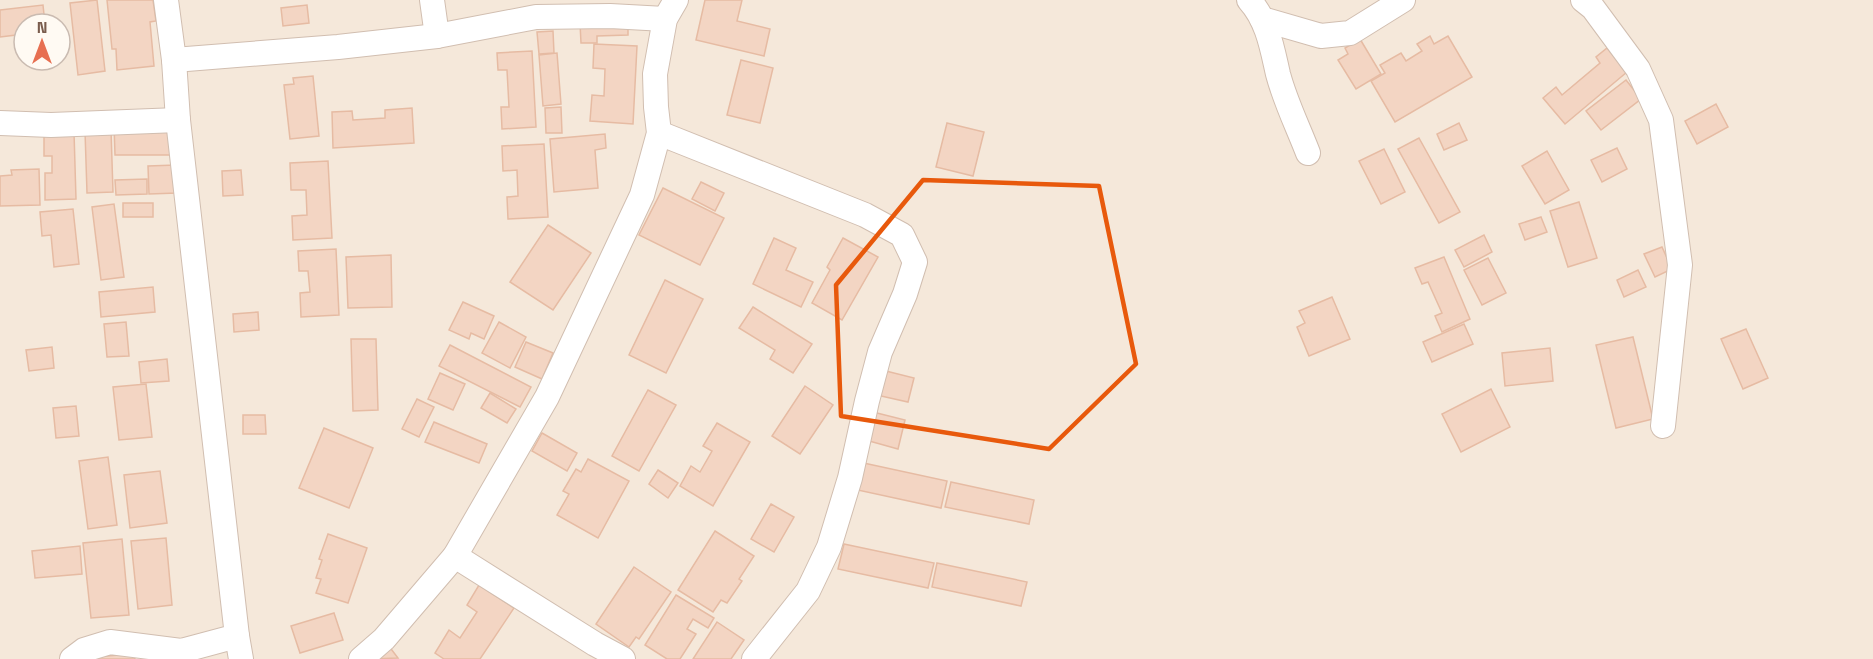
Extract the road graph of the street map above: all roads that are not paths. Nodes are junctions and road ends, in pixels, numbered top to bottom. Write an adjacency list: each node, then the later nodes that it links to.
1 (166, 0): 8 (street)
2 (432, 0): 7 (street)
3 (1403, 0): 6 (street)
4 (1583, 0): 13 (street)
5 (670, 10): 7 (street); 11 (street)
6 (1256, 10): 12 (street)
7 (437, 36): 8 (street)
8 (174, 60): 9 (street)
9 (178, 120): 10 (street); 15 (street)
10 (0, 123)
11 (659, 133): 14 (street); 19 (street)
12 (1308, 153)
13 (1663, 426)
14 (455, 556): 17 (street); 18 (street)
15 (239, 647): 16 (street)
16 (72, 659)
17 (361, 659)
18 (622, 659)
19 (754, 659)

